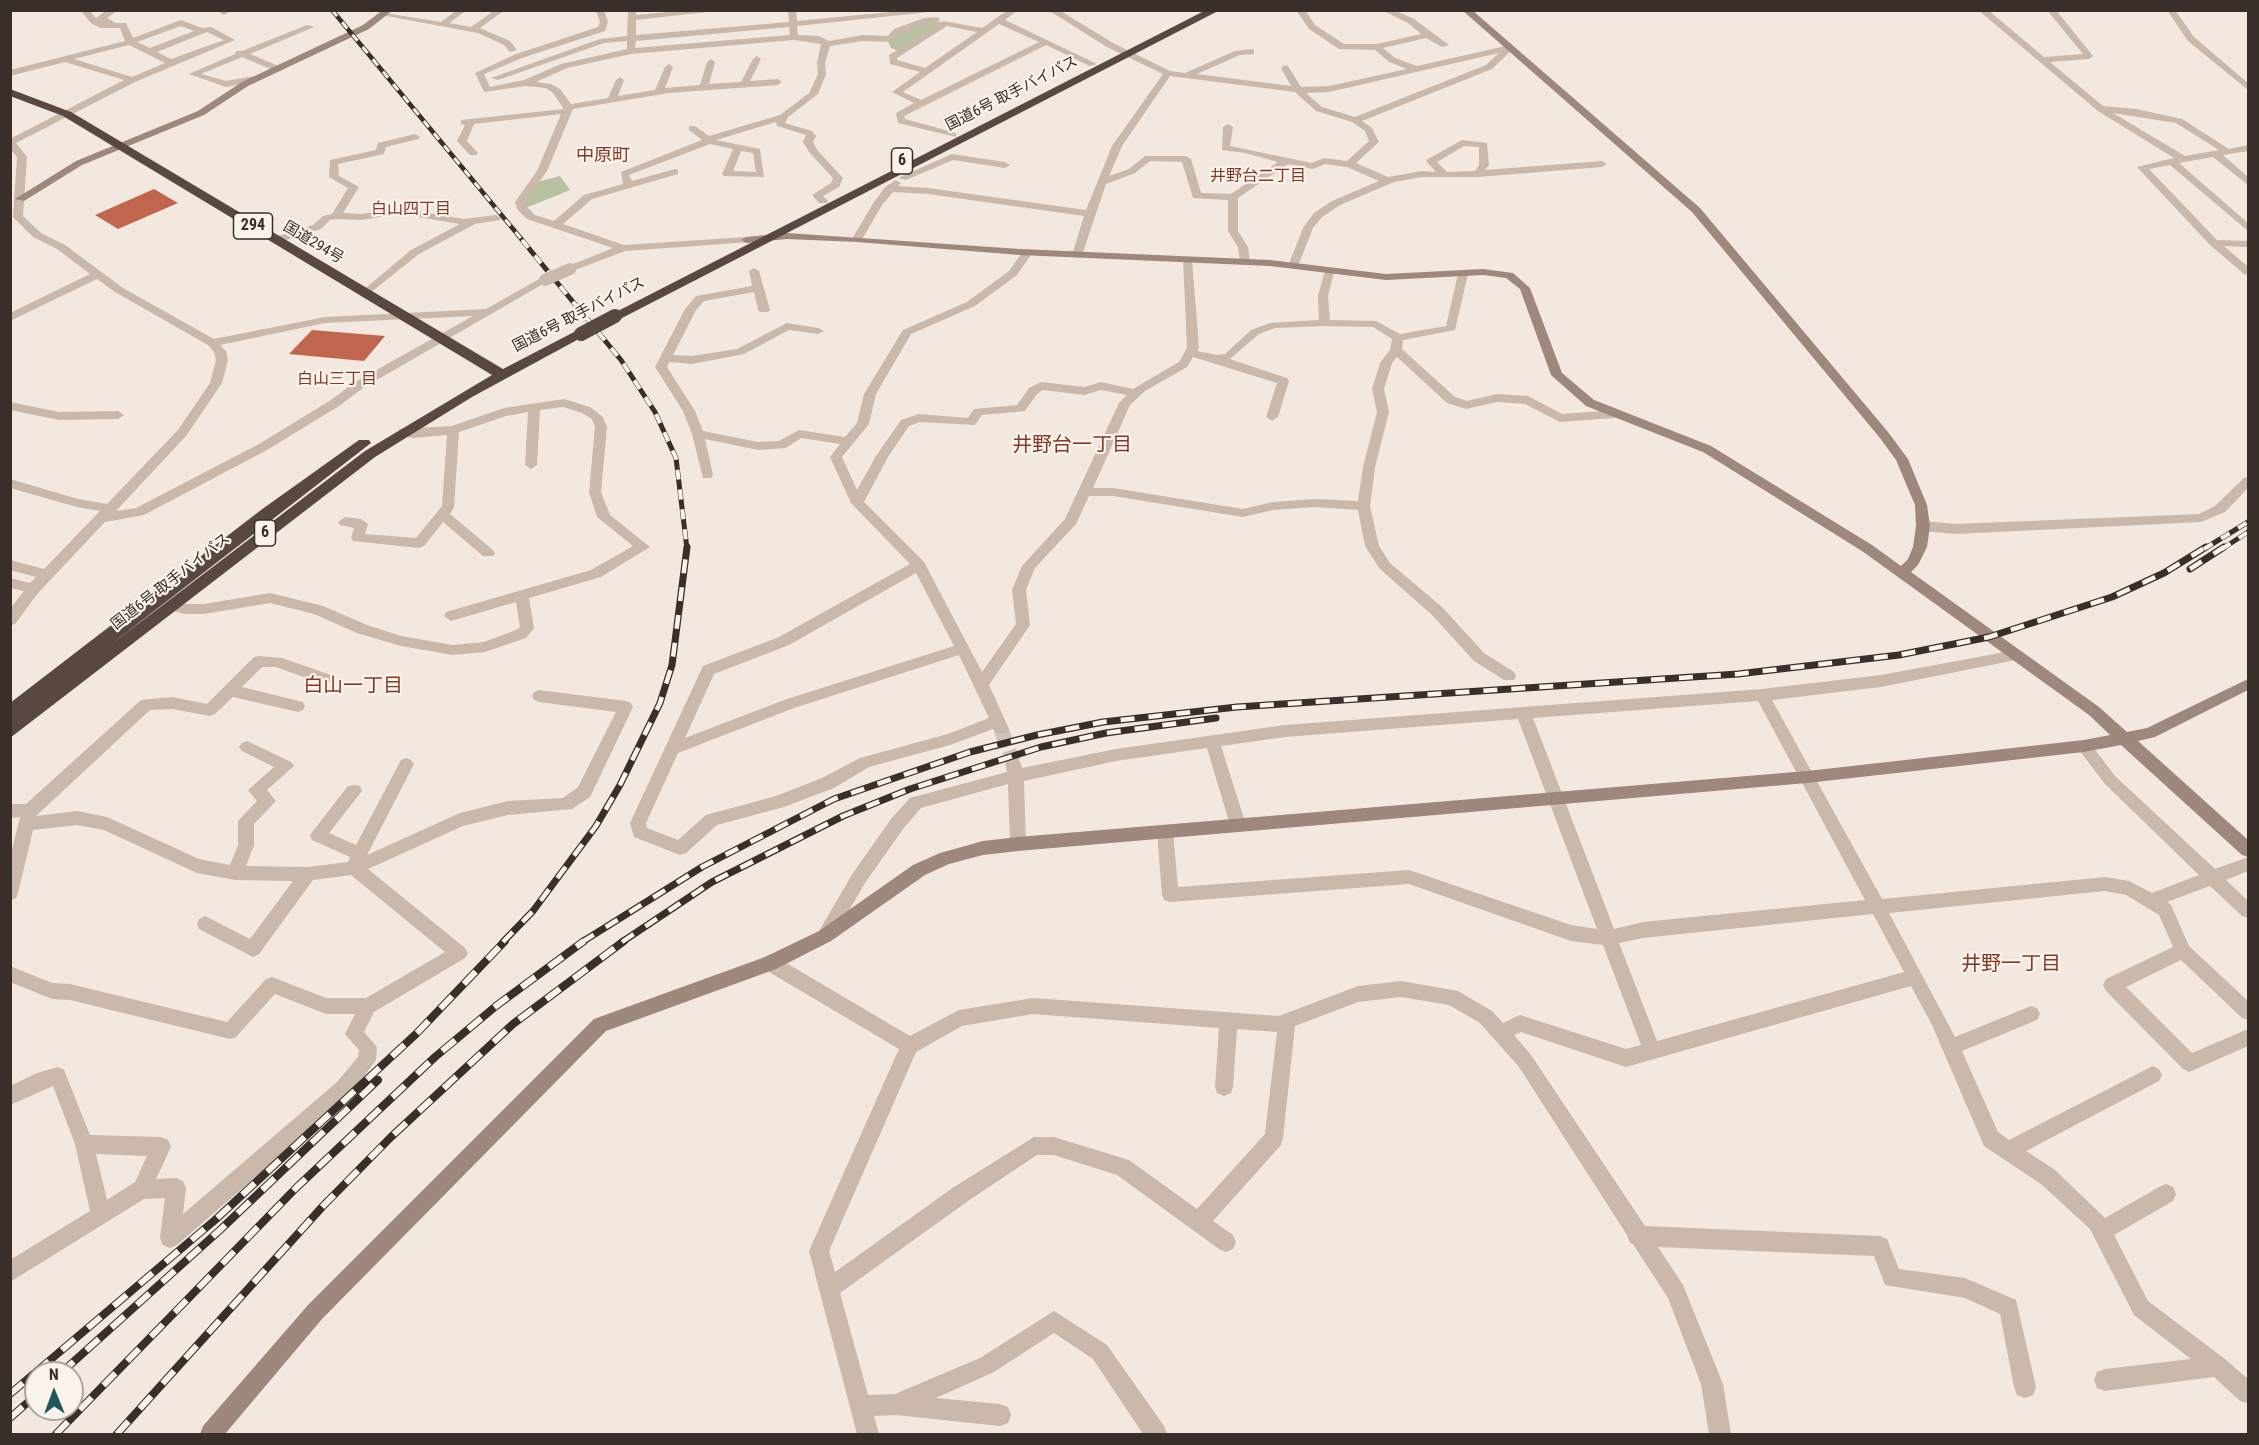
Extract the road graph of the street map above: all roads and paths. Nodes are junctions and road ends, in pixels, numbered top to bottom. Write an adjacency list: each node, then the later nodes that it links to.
1 (84, 10): 27 (street)
2 (264, 10): 3 (street)
3 (272, 10)
4 (463, 10): 25 (street)
5 (501, 10): 29 (street)
6 (600, 10): 66 (street)
7 (721, 10): 22 (street)
8 (792, 10): 26 (street)
9 (944, 10): 26 (street)
10 (1014, 10): 23 (street)
11 (1199, 10): 45 (highway, 国道6号 取手バイパス / 6)
12 (1215, 10): 45 (highway, 国道6号 取手バイパス / 6)
13 (1300, 10): 40 (street)
14 (1386, 10): 32 (street)
15 (1466, 10): 41 (street)
16 (1982, 10): 50 (street)
17 (2051, 10): 50 (street)
18 (2171, 10): 70 (street)
19 (112, 11): 27 (street)
20 (1057, 11): 45 (street)
21 (387, 13): 25 (street); 56 (street)
22 (632, 14): 34 (street)
23 (997, 21): 30 (street); 36 (street)
24 (946, 23): 30 (street); 38 (street); 58 (street)
25 (443, 24): 29 (street)
26 (794, 24): 33 (street); 34 (street)
27 (117, 25): 35 (street)
28 (310, 27): 47 (street)
29 (472, 30): 42 (street)
30 (982, 31): 58 (street)
31 (202, 32): 35 (street); 37 (street); 43 (street)
32 (1427, 35): 39 (street); 40 (street)
33 (794, 37): 38 (street); 44 (street)
34 (631, 38): 44 (street); 66 (street)
35 (130, 42): 43 (street); 49 (street)
36 (1044, 43): 53 (street); 76 (street)
37 (220, 44): 47 (street); 51 (street)
38 (826, 44): 80 (street)
39 (1445, 45)
40 (1377, 47): 57 (street)
41 (1510, 48): 57 (street); 81 (street); 171 (street)
42 (513, 50)
43 (152, 51): 51 (street)
44 (630, 51): 68 (street)
45 (1126, 52): 53 (highway, 国道6号 取手バイパス / 6); 61 (street); 103 (highway, 国道6号 取手バイパス / 6)
46 (1251, 52): 62 (street)
47 (243, 55): 56 (street); 60 (street)
48 (757, 59): 69 (street)
49 (62, 60): 59 (street); 63 (street)
50 (2042, 60): 78 (street)
51 (172, 62): 60 (street); 63 (street)
52 (711, 62): 71 (street)
53 (1093, 64): 84 (highway, 国道6号 取手バイパス / 6)
54 (669, 67): 74 (street)
55 (1285, 68): 72 (street)
56 (278, 69): 64 (street)
57 (1416, 69): 72 (street)
58 (927, 71): 76 (street)
59 (10, 73)
60 (193, 74): 64 (street)
61 (1168, 74): 62 (street); 105 (street)
62 (1187, 75): 72 (street)
63 (132, 80): 79 (street)
64 (254, 80): 88 (street)
65 (620, 80): 75 (street)
66 (484, 81): 68 (street)
67 (778, 82): 69 (street)
68 (525, 83): 77 (street)
69 (745, 83): 71 (street)
70 (2248, 86)
71 (704, 87): 74 (street)
72 (1297, 89): 81 (street)
73 (10, 92): 79 (highway, 国道294号 / 294)
74 (658, 93): 75 (street)
75 (612, 100): 77 (street)
76 (921, 103): 84 (street)
77 (568, 109): 92 (street); 116 (street)
78 (2101, 109): 91 (street); 94 (street)
79 (67, 114): 87 (street); 88 (highway, 国道294号 / 294)
80 (783, 117): 86 (street); 111 (street)
81 (1354, 120): 99 (street)
82 (1228, 127): 95 (street)
83 (692, 128): 86 (street)
84 (953, 135): 111 (highway, 国道6号 取手バイパス / 6)
85 (415, 137): 113 (street)
86 (709, 141): 89 (street); 107 (street)
87 (11, 142): 110 (street)
88 (123, 146): 110 (street); 120 (highway, 国道294号 / 294)
89 (738, 147)
90 (2248, 148): 91 (street)
91 (2229, 152): 93 (street)
92 (473, 153)
93 (2215, 154): 94 (street); 106 (street)
94 (2184, 160): 96 (street)
95 (1286, 161): 99 (street); 109 (street)
96 (2172, 162): 117 (street); 122 (street)
97 (1602, 164): 101 (street)
98 (1005, 165): 103 (street)
99 (1349, 165): 104 (street)
100 (675, 172): 107 (street)
101 (1478, 174): 102 (street); 102 (street)
102 (1444, 175): 104 (street)
103 (900, 176): 108 (street); 118 (highway, 国道6号 取手バイパス / 6)
104 (1388, 181): 129 (street)
105 (1101, 182): 109 (street); 112 (street)
106 (2248, 182)
107 (628, 184): 116 (street)
108 (889, 189): 112 (street); 119 (street)
109 (1233, 197): 128 (street)
110 (15, 201): 133 (street)
111 (823, 201): 121 (highway, 国道6号 取手バイパス / 6)
112 (1090, 214): 126 (street)
113 (336, 216): 115 (street); 120 (street)
114 (496, 218): 115 (street)
115 (475, 220): 136 (street)
116 (556, 225): 124 (street)
117 (2248, 228)
118 (771, 237): 119 (street); 121 (street); 139 (highway, 国道6号 取手バイパス / 6)
119 (857, 239): 125 (street)
120 (276, 240): 136 (highway, 国道294号 / 294)
121 (746, 240): 124 (street); 139 (highway, 国道6号 取手バイパス / 6)
122 (2214, 243): 123 (street); 132 (street)
123 (2248, 244)
124 (623, 248): 138 (street, bridge)
125 (1028, 252): 126 (street); 160 (street)
126 (1077, 255): 127 (street)
127 (1187, 260): 128 (street); 147 (street)
128 (1245, 262): 129 (street)
129 (1293, 266): 131 (street)
130 (754, 272): 135 (street)
131 (1329, 272): 134 (street); 142 (street)
132 (2248, 272)
133 (98, 274): 140 (street); 145 (street)
134 (1463, 274): 146 (street); 154 (street)
135 (759, 288): 137 (street); 148 (street)
136 (365, 294): 141 (highway, 国道294号 / 294)
137 (764, 310)
138 (491, 312): 141 (street); 144 (street)
139 (612, 312): 150 (highway, 国道6号 取手バイパス / 6, bridge)
140 (12, 316)
141 (404, 317): 144 (highway, 国道294号 / 294); 145 (street)
142 (1325, 322): 146 (street); 149 (street)
143 (818, 331): 148 (street)
144 (442, 339): 150 (highway, 国道294号 / 294); 168 (street)
145 (212, 343): 168 (street)
146 (1397, 344): 154 (street); 167 (street)
147 (1190, 352): 149 (street); 151 (street)
148 (664, 358): 159 (street)
149 (1217, 358): 156 (street)
150 (497, 371): 158 (highway, 国道6号 取手バイパス / 6); 193 (highway, 国道6号 取手バイパス / 6)
151 (1135, 393): 165 (street); 166 (street)
152 (10, 406): 155 (street)
153 (534, 407): 157 (street); 161 (street); 179 (street)
154 (1614, 414): 175 (street)
155 (118, 415)
156 (1272, 417)
157 (453, 430): 158 (street); 169 (street)
158 (403, 432): 180 (highway, 国道6号 取手バイパス / 6)
159 (698, 434): 160 (street); 162 (street)
160 (850, 442): 166 (street)
161 (531, 465)
162 (707, 475)
163 (2248, 481): 171 (street)
164 (10, 483): 168 (street)
165 (1084, 492): 167 (street); 187 (street)
166 (857, 503): 174 (street)
167 (1364, 506): 185 (street)
168 (106, 514): 176 (street)
169 (442, 514): 170 (street); 172 (street)
170 (345, 522)
171 (1923, 526): 175 (street)
172 (488, 553)
173 (10, 565): 176 (street)
174 (919, 565): 183 (street); 200 (street)
175 (1903, 572): 184 (street)
176 (46, 575): 178 (street)
177 (10, 583): 178 (street)
178 (33, 589): 182 (street)
179 (522, 595): 180 (street); 181 (street)
180 (171, 605): 195 (highway, 国道6号 取手バイパス / 6)
181 (451, 616)
182 (10, 620)
183 (963, 648): 187 (street); 200 (street)
184 (2016, 655): 190 (street); 196 (street)
185 (1509, 676)
186 (326, 679): 189 (street)
187 (981, 684): 200 (street)
188 (2248, 684): 196 (street)
189 (230, 690): 192 (street); 207 (street)
190 (1762, 695): 194 (street); 203 (street)
191 (539, 696): 212 (street)
192 (298, 706)
193 (10, 713)
194 (1524, 714): 197 (street); 205 (street)
195 (10, 731)
196 (2128, 739): 198 (street); 211 (street)
197 (1212, 740): 202 (street); 208 (street)
198 (2084, 746): 203 (street); 216 (street)
199 (247, 747): 214 (street)
200 (672, 749)
201 (406, 764): 212 (street)
202 (1014, 768): 210 (street); 222 (street)
203 (1807, 777): 205 (street); 219 (street)
204 (354, 791): 212 (street)
205 (1555, 797): 208 (street); 223 (street)
206 (10, 812): 207 (street)
207 (29, 817): 214 (street); 217 (street)
208 (1238, 825): 209 (street)
209 (1165, 832): 210 (street); 223 (street)
210 (1018, 844): 222 (street)
211 (2248, 850)
212 (356, 861): 215 (street); 228 (street)
213 (2248, 864): 216 (street)
214 (235, 873): 215 (street)
215 (308, 874): 221 (street)
216 (2213, 876): 218 (street); 220 (street)
217 (10, 893)
218 (2151, 901): 219 (street); 224 (street)
219 (1877, 908): 223 (street); 227 (street)
220 (2248, 910)
221 (205, 924)
222 (825, 936): 225 (street)
223 (1610, 938): 237 (street)
224 (2182, 951): 229 (street); 234 (street)
225 (770, 963): 235 (street); 259 (street)
226 (10, 974): 228 (street)
227 (1914, 977): 236 (street); 237 (street)
228 (368, 1006): 243 (street)
229 (2248, 1012)
230 (2031, 1014): 236 (street)
231 (1229, 1019): 232 (street); 235 (street); 239 (street)
232 (1287, 1021): 233 (street); 246 (street)
233 (1500, 1033): 237 (street); 248 (street)
234 (2248, 1038)
235 (910, 1046): 251 (street)
236 (1951, 1047): 242 (street)
237 (1651, 1049)
238 (2153, 1075): 242 (street)
239 (1224, 1087)
240 (10, 1096): 241 (street)
241 (84, 1144): 243 (street); 245 (street)
242 (2008, 1150): 247 (street)
243 (142, 1189): 245 (street)
244 (2166, 1194): 247 (street)
245 (100, 1213): 250 (street)
246 (1199, 1222): 249 (street); 251 (street)
247 (2102, 1231): 252 (street)
248 (1637, 1236): 254 (street); 262 (street)
249 (1226, 1242)
250 (10, 1272)
251 (830, 1288): 257 (street)
252 (2218, 1366): 253 (street); 255 (street)
253 (2105, 1380)
254 (2025, 1388)
255 (2248, 1393)
256 (895, 1405): 257 (street); 258 (street); 261 (street)
257 (860, 1406): 260 (street)
258 (1000, 1415)
259 (211, 1434)
260 (868, 1434)
261 (1156, 1434)
262 (1720, 1434)

